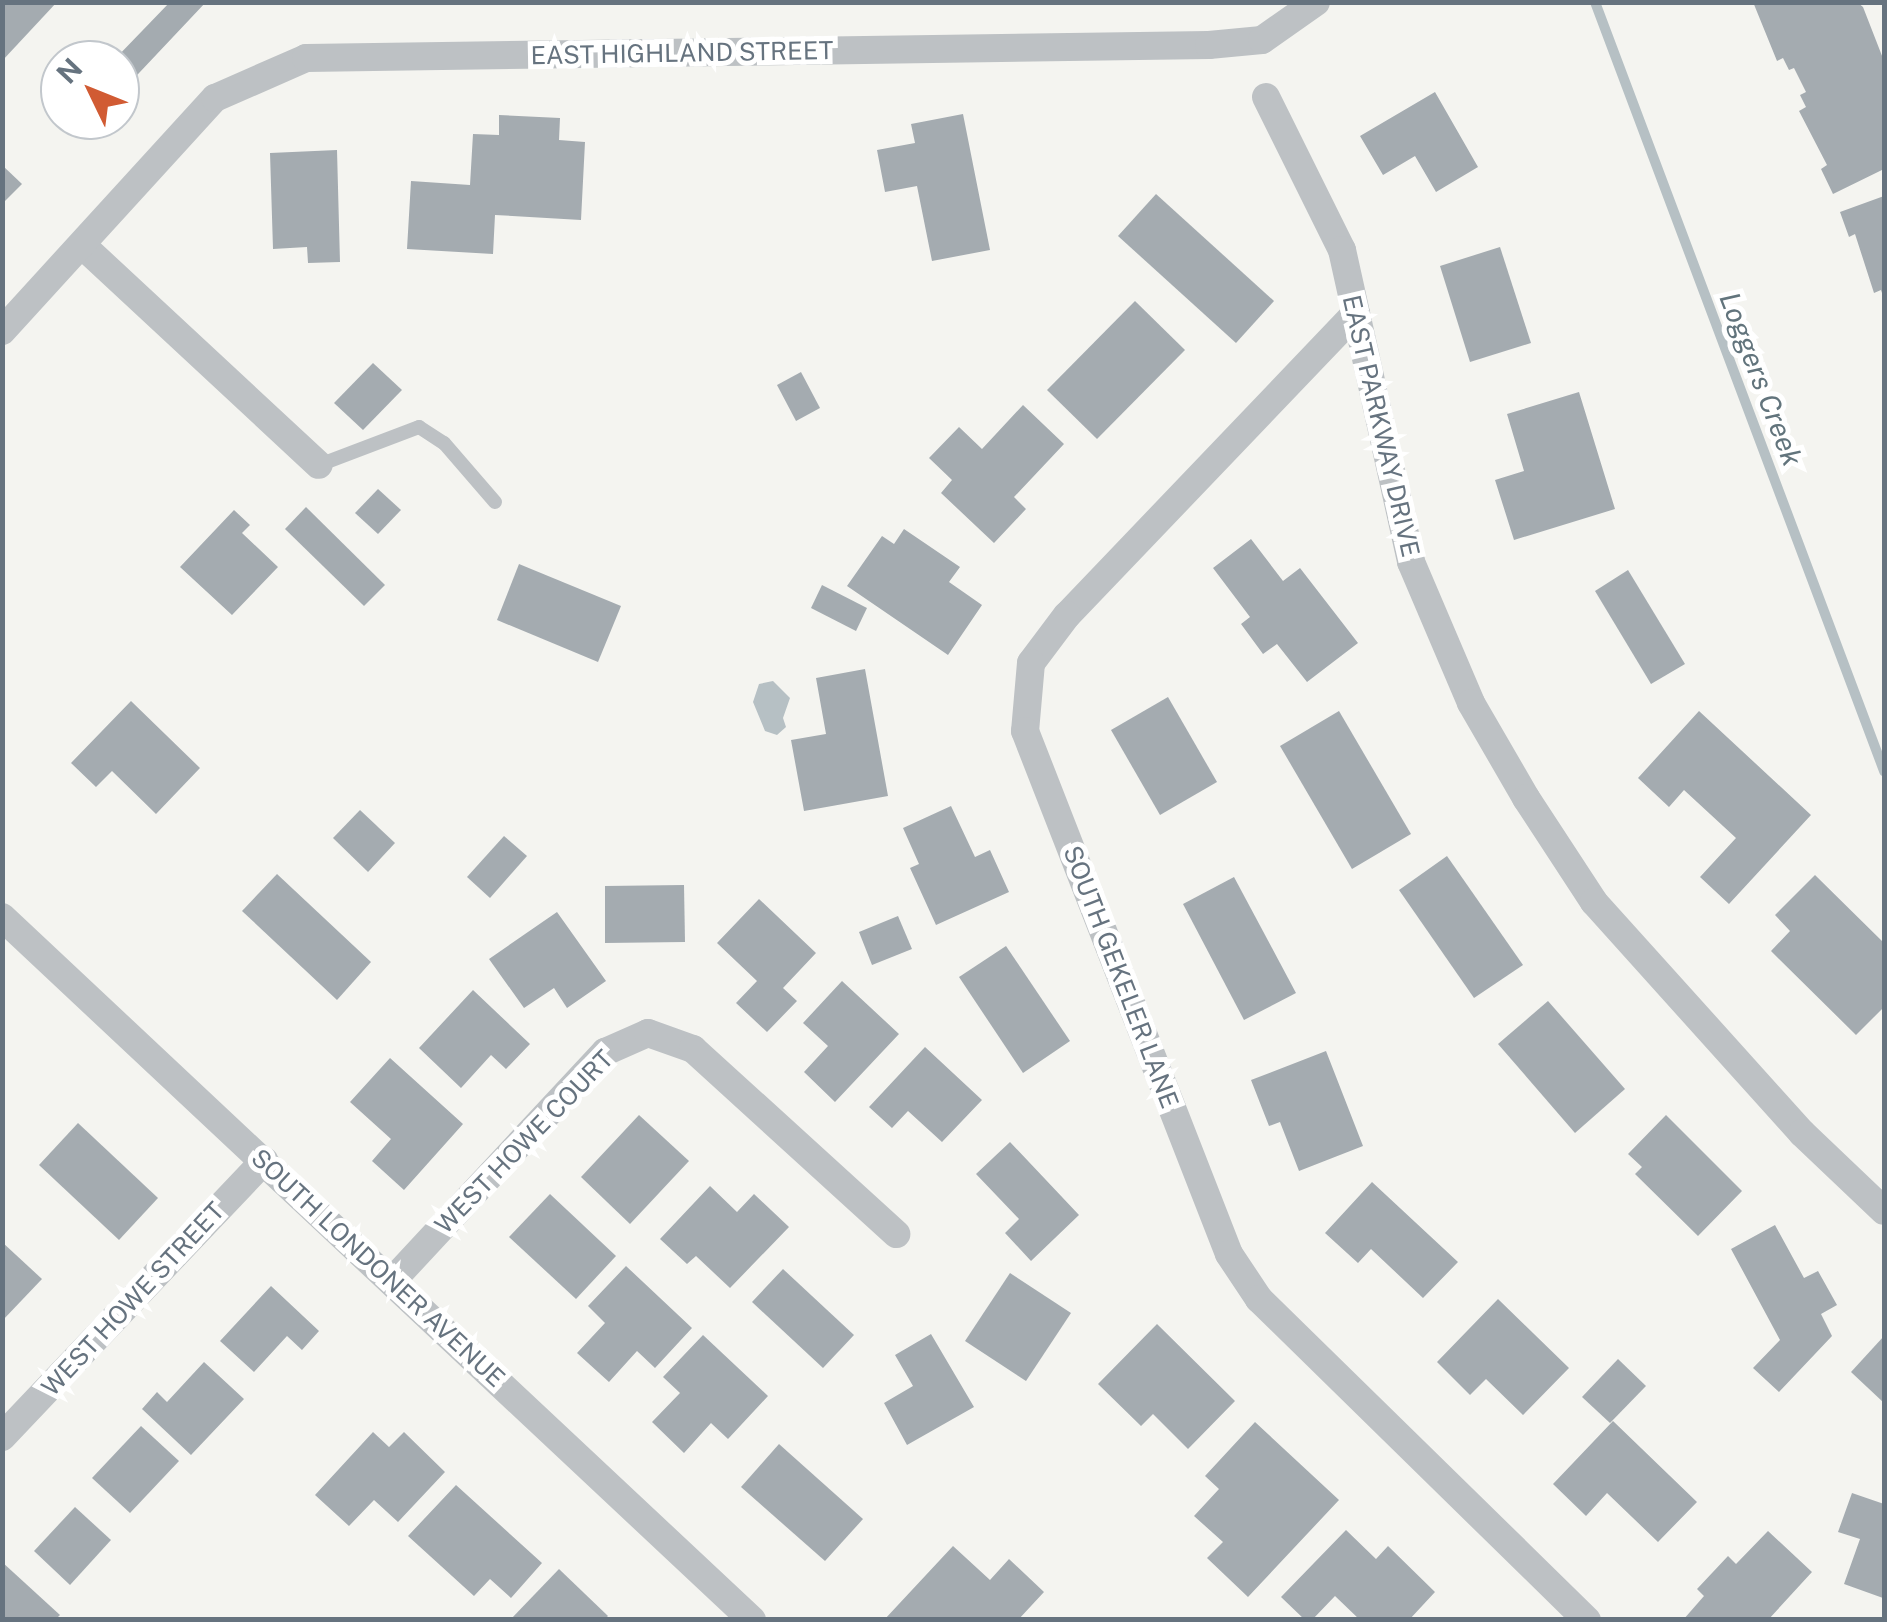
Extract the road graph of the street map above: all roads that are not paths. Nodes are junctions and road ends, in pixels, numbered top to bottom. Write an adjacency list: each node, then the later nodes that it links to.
1 (1316, 2): 3 (street, EAST HIGHLAND STREET)
2 (1266, 97): 4 (street, EAST PARKWAY DRIVE)
3 (92, 235): 5 (street, EAST HIGHLAND STREET); 6 (street)
4 (1356, 313): 10 (street, EAST PARKWAY DRIVE); 15 (street, SOUTH GEKELER LANE)
5 (2, 331)
6 (319, 465): 7 (lane)
7 (495, 502)
8 (2, 917): 9 (street, SOUTH LONDONER AVENUE)
9 (264, 1161): 12 (street, SOUTH LONDONER AVENUE); 13 (street, WEST HOWE STREET)
10 (1884, 1211)
11 (896, 1234): 12 (street, WEST HOWE COURT)
12 (392, 1281): 14 (street, SOUTH LONDONER AVENUE)
13 (2, 1436)
14 (752, 1620)
15 (1586, 1620)

